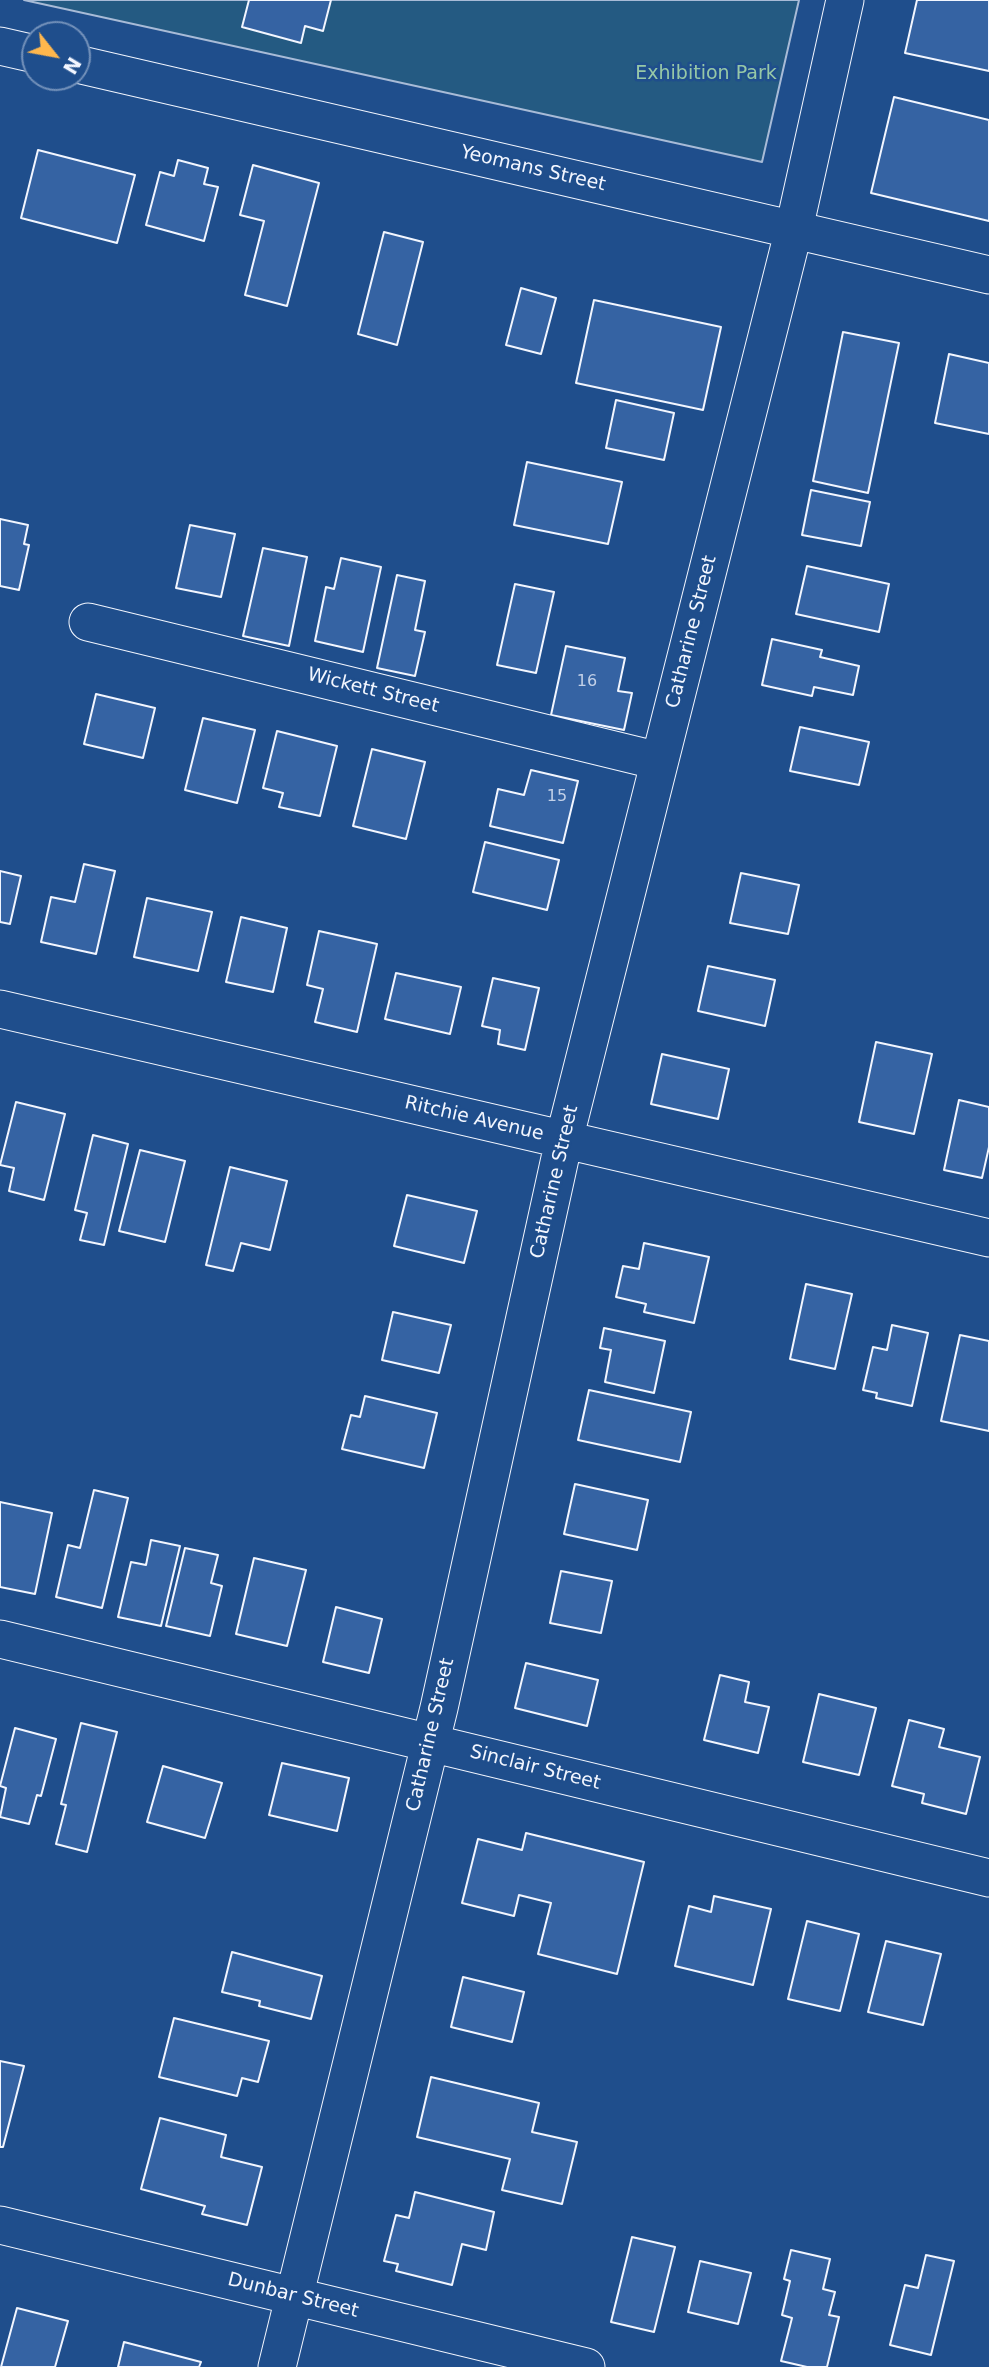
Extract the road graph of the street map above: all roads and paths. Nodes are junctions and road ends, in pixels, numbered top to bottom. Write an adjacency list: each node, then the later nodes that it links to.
1 (845, 0): 5 (street, Catharine Street)
2 (0, 46): 3 (street)
3 (21, 51)
4 (91, 67): 5 (street, Yeomans Street)
5 (794, 229): 6 (street, Yeomans Street); 8 (street, Catharine Street)
6 (989, 275)
7 (88, 622): 8 (street, Wickett Street)
8 (659, 761): 10 (street, Catharine Street)
9 (0, 1009): 10 (street, Ritchie Avenue)
10 (564, 1140): 11 (street, Ritchie Avenue); 13 (street, Catharine Street)
11 (989, 1238)
12 (0, 1639): 13 (street, Sinclair Street)
13 (430, 1743): 14 (street, Sinclair Street); 16 (street, Catharine Street)
14 (989, 1878)
15 (0, 2225): 16 (street, Dunbar Street)
16 (292, 2296): 17 (street, Catharine Street); 18 (street, Dunbar Street)
17 (277, 2367)
18 (586, 2367)

